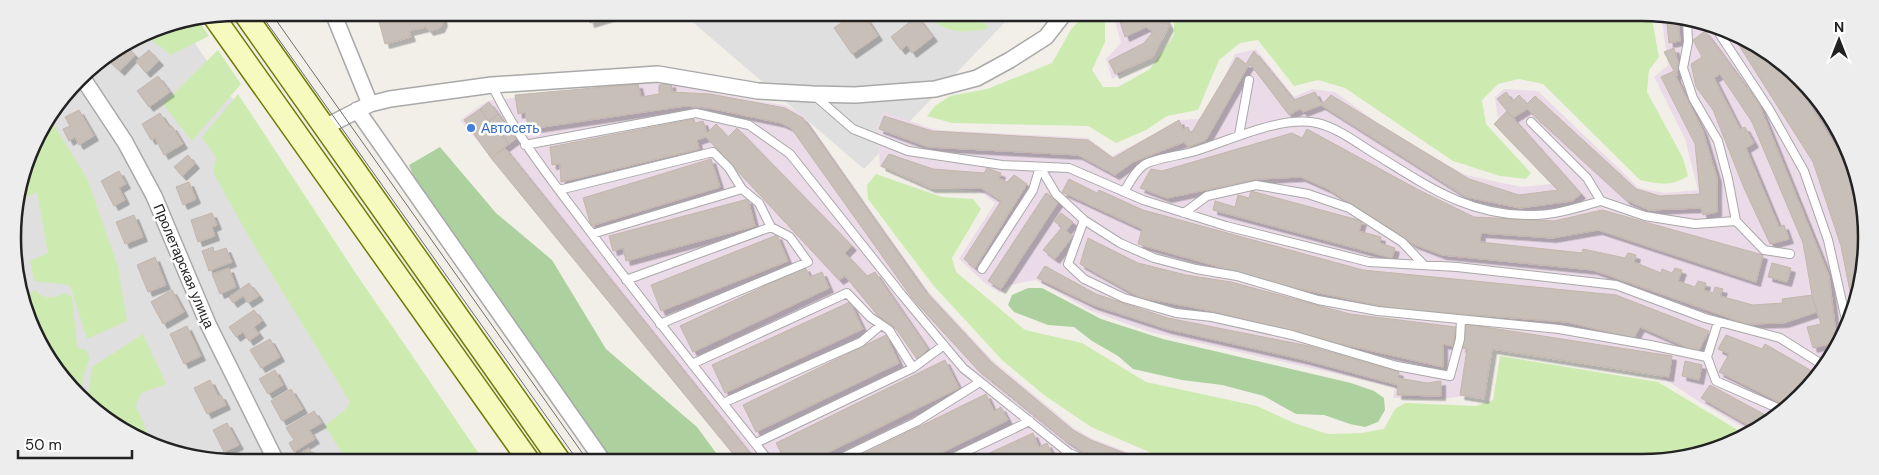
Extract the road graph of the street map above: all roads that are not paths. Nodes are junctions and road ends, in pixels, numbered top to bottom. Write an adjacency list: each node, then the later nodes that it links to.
1 (250, 21): 13 (main road)
2 (336, 21): 11 (street)
3 (1059, 21): 10 (street)
4 (218, 22): 47 (main road)
5 (1687, 26): 23 (lane)
6 (1722, 37): 30 (lane)
7 (1249, 80): 14 (lane)
8 (86, 84): 46 (street, Пролетарская улица)
9 (492, 85): 10 (street); 11 (street); 15 (lane)
10 (814, 94): 16 (lane)
11 (363, 107): 13 (street); 49 (street)
12 (1532, 122): 20 (lane)
13 (325, 127): 48 (main road)
14 (1239, 135): 19 (lane); 20 (lane)
15 (525, 145): 18 (lane); 35 (lane)
16 (1040, 167): 19 (lane); 22 (lane); 28 (lane)
17 (742, 189): 18 (lane); 24 (lane); 25 (lane)
18 (559, 190): 25 (lane)
19 (1124, 192): 21 (lane)
20 (1601, 202): 23 (lane)
21 (1184, 212): 27 (lane); 27 (lane)
22 (1084, 220): 31 (lane); 31 (lane)
23 (1736, 221): 26 (lane)
24 (772, 227): 29 (lane); 33 (lane)
25 (592, 234): 29 (lane)
26 (1790, 254)
27 (1424, 265): 32 (lane)
28 (982, 269)
29 (626, 280): 33 (lane)
30 (1844, 312)
31 (1461, 320): 36 (lane)
32 (1718, 322): 36 (lane); 37 (lane)
33 (660, 324): 38 (lane)
34 (881, 325): 38 (lane); 39 (lane); 41 (lane)
35 (944, 345): 39 (lane); 40 (lane)
36 (1707, 357): 42 (lane)
37 (1818, 362)
38 (692, 364): 41 (lane)
39 (913, 368): 44 (lane)
40 (980, 382): 43 (lane); 51 (lane)
41 (723, 403): 44 (lane)
42 (1775, 407)
43 (1030, 421): 45 (lane); 52 (lane)
44 (756, 443): 50 (lane)
45 (1069, 453)
46 (273, 454)
47 (525, 454)
48 (556, 454)
49 (599, 454)
50 (765, 454)
51 (850, 454)
52 (961, 454)

